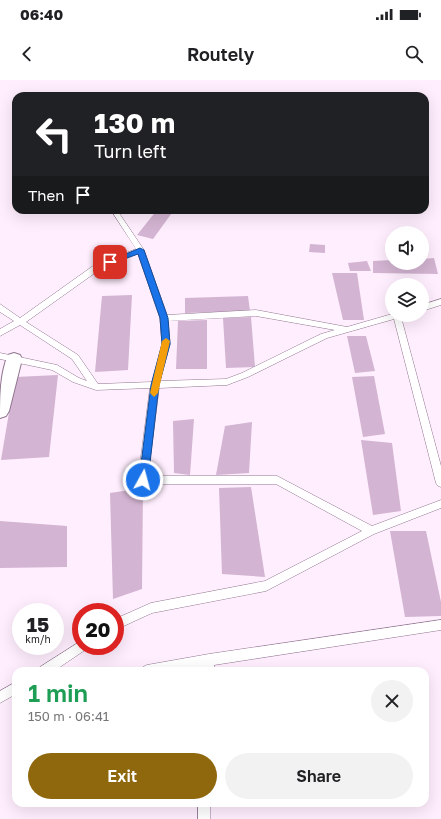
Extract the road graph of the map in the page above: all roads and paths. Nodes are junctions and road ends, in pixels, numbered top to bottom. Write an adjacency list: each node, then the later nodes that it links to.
1 (117, 214): 2 (lane)
2 (140, 250): 6 (lane); 8 (lane)
3 (441, 302): 4 (lane)
4 (429, 306)
5 (0, 307): 8 (lane)
6 (164, 318): 10 (lane); 13 (lane)
7 (385, 320): 10 (lane)
8 (21, 321): 11 (lane); 14 (lane)
9 (400, 322): 16 (lane)
10 (347, 330): 13 (lane)
11 (0, 333)
12 (7, 357): 14 (lane); 15 (street)
13 (155, 385): 14 (lane); 18 (lane)
14 (96, 387)
15 (0, 411)
16 (441, 483)
17 (441, 504): 18 (lane)
18 (371, 531): 19 (lane)
19 (124, 621)
20 (441, 625): 22 (lane)
21 (72, 652): 23 (lane)
22 (208, 665): 24 (lane)
23 (50, 667)
24 (188, 667)
25 (12, 690): 27 (lane)
26 (12, 695): 27 (lane)
27 (0, 697)
28 (204, 807): 29 (lane)
29 (204, 819)

